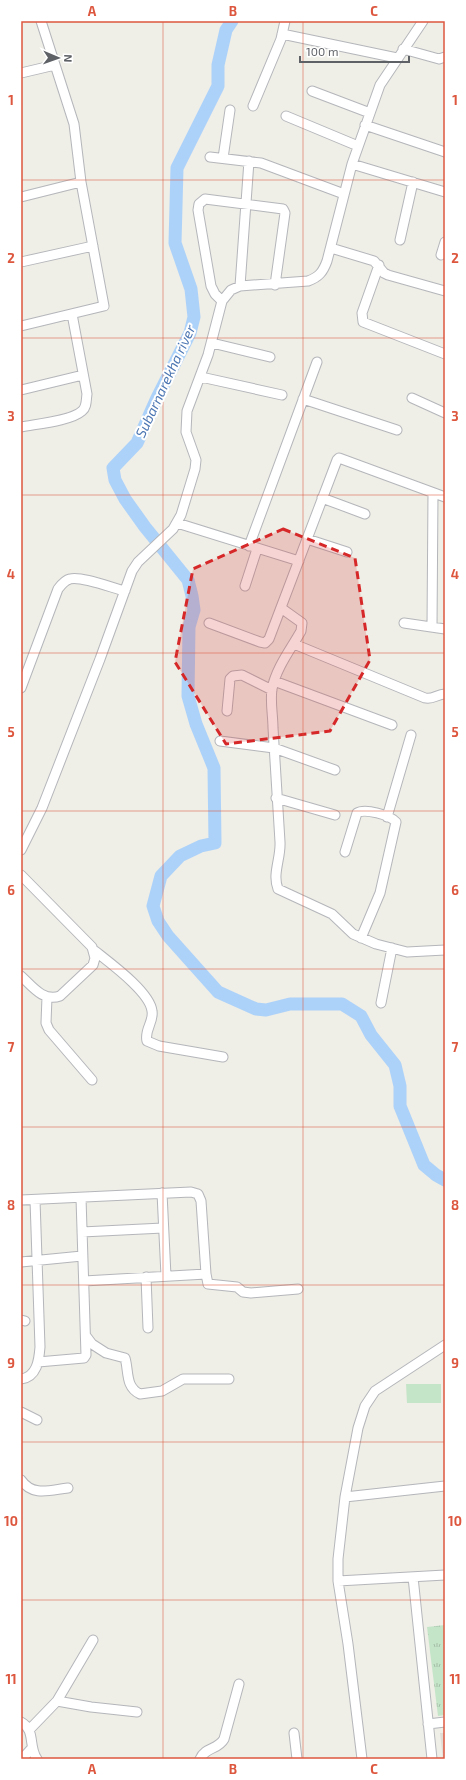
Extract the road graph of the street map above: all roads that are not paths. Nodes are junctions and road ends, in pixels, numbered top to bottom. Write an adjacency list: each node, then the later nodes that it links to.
1 (41, 21): 8 (street)
2 (285, 21): 4 (street)
3 (423, 21): 5 (street)
4 (282, 34): 7 (street); 11 (street)
5 (403, 49): 6 (street); 7 (street)
6 (445, 57)
7 (397, 58): 13 (street)
8 (55, 65): 9 (street); 22 (street)
9 (21, 73)
10 (312, 90): 13 (street)
11 (253, 106)
12 (230, 110): 19 (street)
13 (370, 113): 15 (street)
14 (286, 116): 16 (street)
15 (365, 125): 16 (street); 17 (street)
16 (358, 146): 21 (street)
17 (445, 152)
18 (210, 157): 19 (street)
19 (223, 158): 20 (street)
20 (249, 161): 25 (street); 27 (street)
21 (352, 164): 23 (street); 25 (street)
22 (81, 182): 26 (street); 30 (street)
23 (413, 182): 24 (street); 28 (street)
24 (445, 192)
25 (344, 194): 31 (street)
26 (21, 197)
27 (246, 204): 35 (street); 36 (street); 38 (street)
28 (400, 240)
29 (445, 242): 32 (street)
30 (93, 246): 33 (street); 39 (street)
31 (330, 248): 34 (street); 35 (street)
32 (441, 255)
33 (21, 262)
34 (379, 265): 37 (street); 42 (street)
35 (275, 285): 36 (street)
36 (240, 286): 38 (street)
37 (445, 291)
38 (222, 300): 41 (street)
39 (72, 314): 40 (street); 45 (street)
40 (21, 326)
41 (212, 343): 43 (street); 46 (street)
42 (445, 354)
43 (270, 357)
44 (317, 362): 50 (street)
45 (83, 375): 47 (street); 52 (street)
46 (201, 377): 48 (street); 58 (street)
47 (21, 390)
48 (282, 395)
49 (412, 398): 51 (street)
50 (303, 399): 53 (street); 60 (street)
51 (445, 413)
52 (21, 427)
53 (398, 430)
54 (432, 493): 55 (street); 56 (street); 68 (street)
55 (445, 497)
56 (322, 498): 57 (street); 59 (street)
57 (365, 514)
58 (175, 526): 60 (street); 64 (street)
59 (307, 539): 61 (street); 62 (street)
60 (253, 547): 62 (street); 63 (street)
61 (347, 552)
62 (299, 561): 65 (street)
63 (245, 586)
64 (125, 591): 71 (street); 84 (street)
65 (281, 608): 66 (street); 70 (street)
66 (209, 623)
67 (404, 623): 68 (street)
68 (432, 627): 69 (street)
69 (445, 629)
70 (294, 644): 72 (street); 74 (street)
71 (25, 667): 73 (street)
72 (273, 686): 75 (street); 76 (street); 79 (street)
73 (21, 688)
74 (445, 694)
75 (227, 711)
76 (392, 726)
77 (411, 736): 83 (street)
78 (220, 740): 79 (street)
79 (274, 748): 80 (street); 81 (street)
80 (334, 770)
81 (276, 798): 82 (street); 87 (street)
82 (335, 815)
83 (387, 817): 85 (street); 87 (street)
84 (21, 850)
85 (346, 852)
86 (21, 875): 90 (street)
87 (361, 938): 88 (street)
88 (392, 948): 89 (street); 93 (street)
89 (445, 950)
90 (94, 951): 92 (street); 94 (street)
91 (21, 976): 92 (street)
92 (47, 997): 95 (street)
93 (381, 1003)
94 (223, 1058)
95 (92, 1080)
96 (162, 1194): 97 (street); 100 (street); 105 (street)
97 (81, 1198): 99 (street); 101 (street)
98 (21, 1200): 99 (street)
99 (35, 1200): 103 (street)
100 (163, 1228): 101 (street); 106 (street)
101 (82, 1232): 102 (street)
102 (82, 1256): 103 (street); 108 (street)
103 (37, 1261): 104 (street); 113 (street)
104 (21, 1262)
105 (206, 1274): 106 (street); 109 (street)
106 (166, 1276): 107 (street)
107 (146, 1277): 108 (street); 110 (street)
108 (84, 1281): 111 (street)
109 (298, 1289)
110 (148, 1328)
111 (86, 1336): 113 (street); 115 (street)
112 (445, 1345): 121 (street)
113 (38, 1362): 114 (street)
114 (21, 1379)
115 (229, 1379)
116 (21, 1412): 117 (street)
117 (37, 1420)
118 (21, 1480): 120 (street)
119 (445, 1486): 121 (street)
120 (68, 1488)
121 (345, 1497): 124 (street)
122 (445, 1575): 123 (street)
123 (413, 1577): 124 (street); 131 (street)
124 (338, 1581): 139 (street)
125 (93, 1640): 127 (street)
126 (238, 1684): 137 (street)
127 (57, 1701): 128 (street); 132 (street)
128 (138, 1712)
129 (21, 1722): 132 (street)
130 (445, 1722): 131 (street)
131 (428, 1724): 140 (street)
132 (29, 1730): 134 (street)
133 (294, 1733): 138 (street)
134 (32, 1748): 135 (street); 136 (street)
135 (22, 1759)
136 (37, 1759)
137 (200, 1759)
138 (297, 1759)
139 (362, 1759)
140 (432, 1759)

